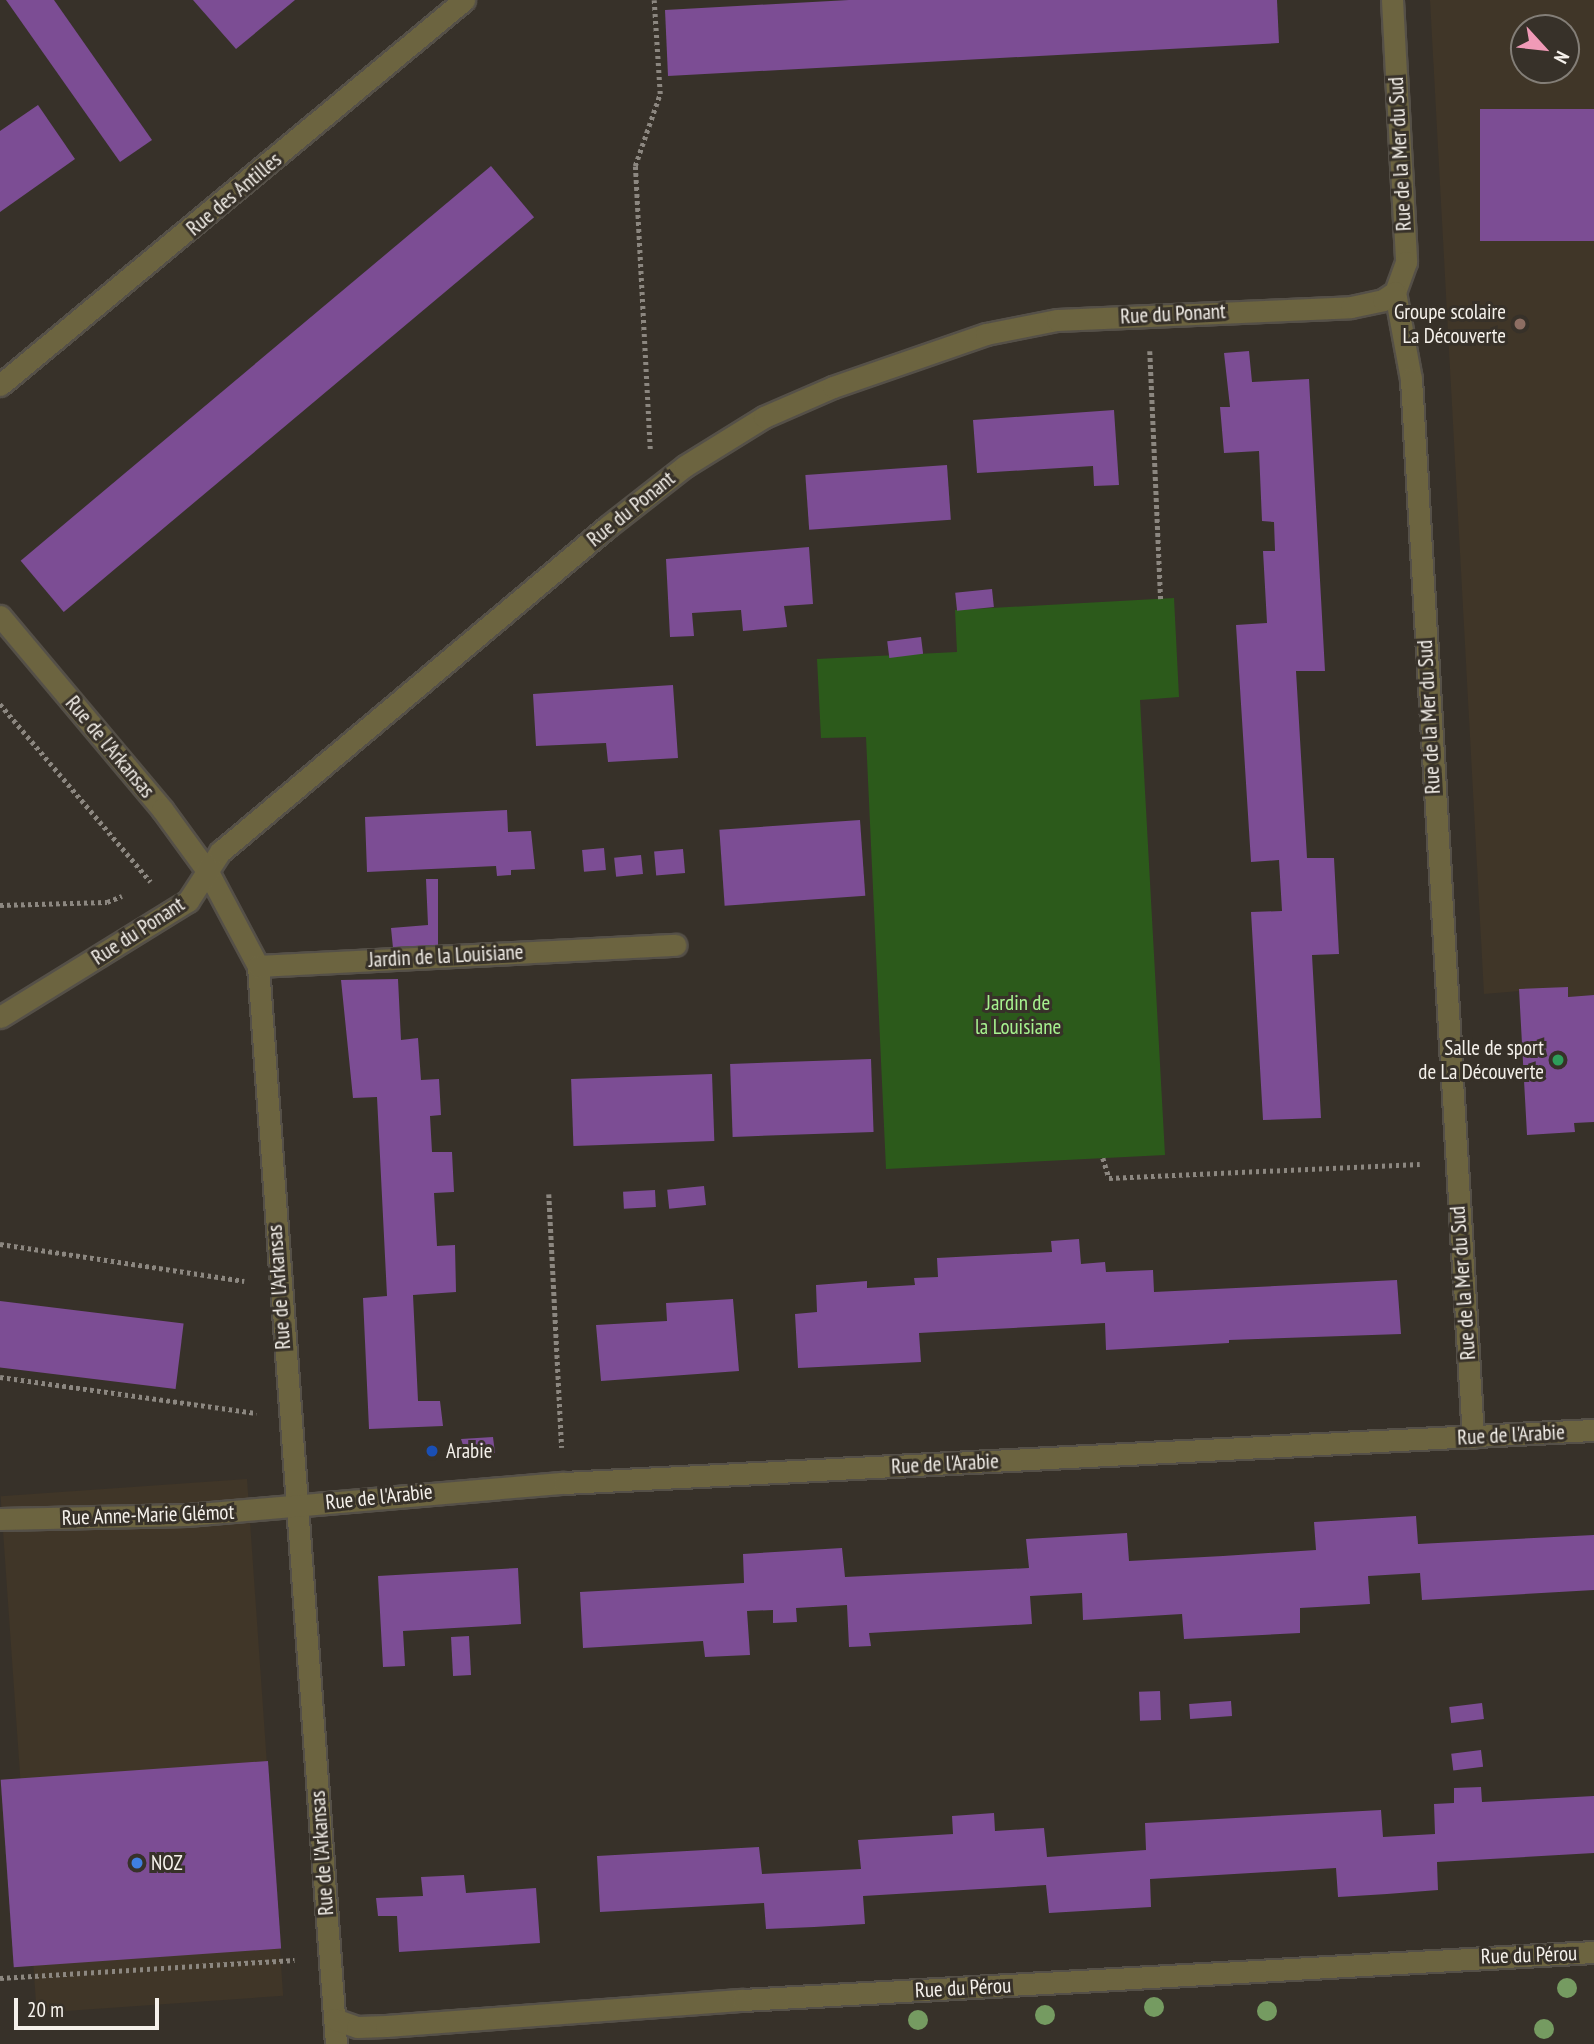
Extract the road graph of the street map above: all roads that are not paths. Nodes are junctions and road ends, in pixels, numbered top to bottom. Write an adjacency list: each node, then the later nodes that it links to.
1 (464, 0): 4 (street, Rue des Antilles)
2 (1392, 0): 3 (street, Rue de la Mer du Sud)
3 (1395, 292): 6 (street, Rue du Ponant); 11 (street, Rue de la Mer du Sud)
4 (0, 385)
5 (0, 616): 6 (street, Rue de l'Arkansas)
6 (208, 872): 8 (street, Rue de l'Arkansas); 9 (street, Rue du Ponant)
7 (675, 945): 8 (street, Jardin de la Louisiane)
8 (258, 966): 12 (street, Rue de l'Arkansas)
9 (0, 1017)
10 (1594, 1430): 11 (street, Rue de l'Arabie)
11 (1473, 1437): 12 (street, Rue de l'Arabie)
12 (296, 1506): 13 (street, Rue Anne-Marie Glémot); 15 (street, Rue de l'Arkansas)
13 (0, 1519)
14 (1594, 1952): 15 (street, Rue du Pérou)
15 (334, 2019): 16 (street, Rue de l'Arkansas)
16 (336, 2044)

